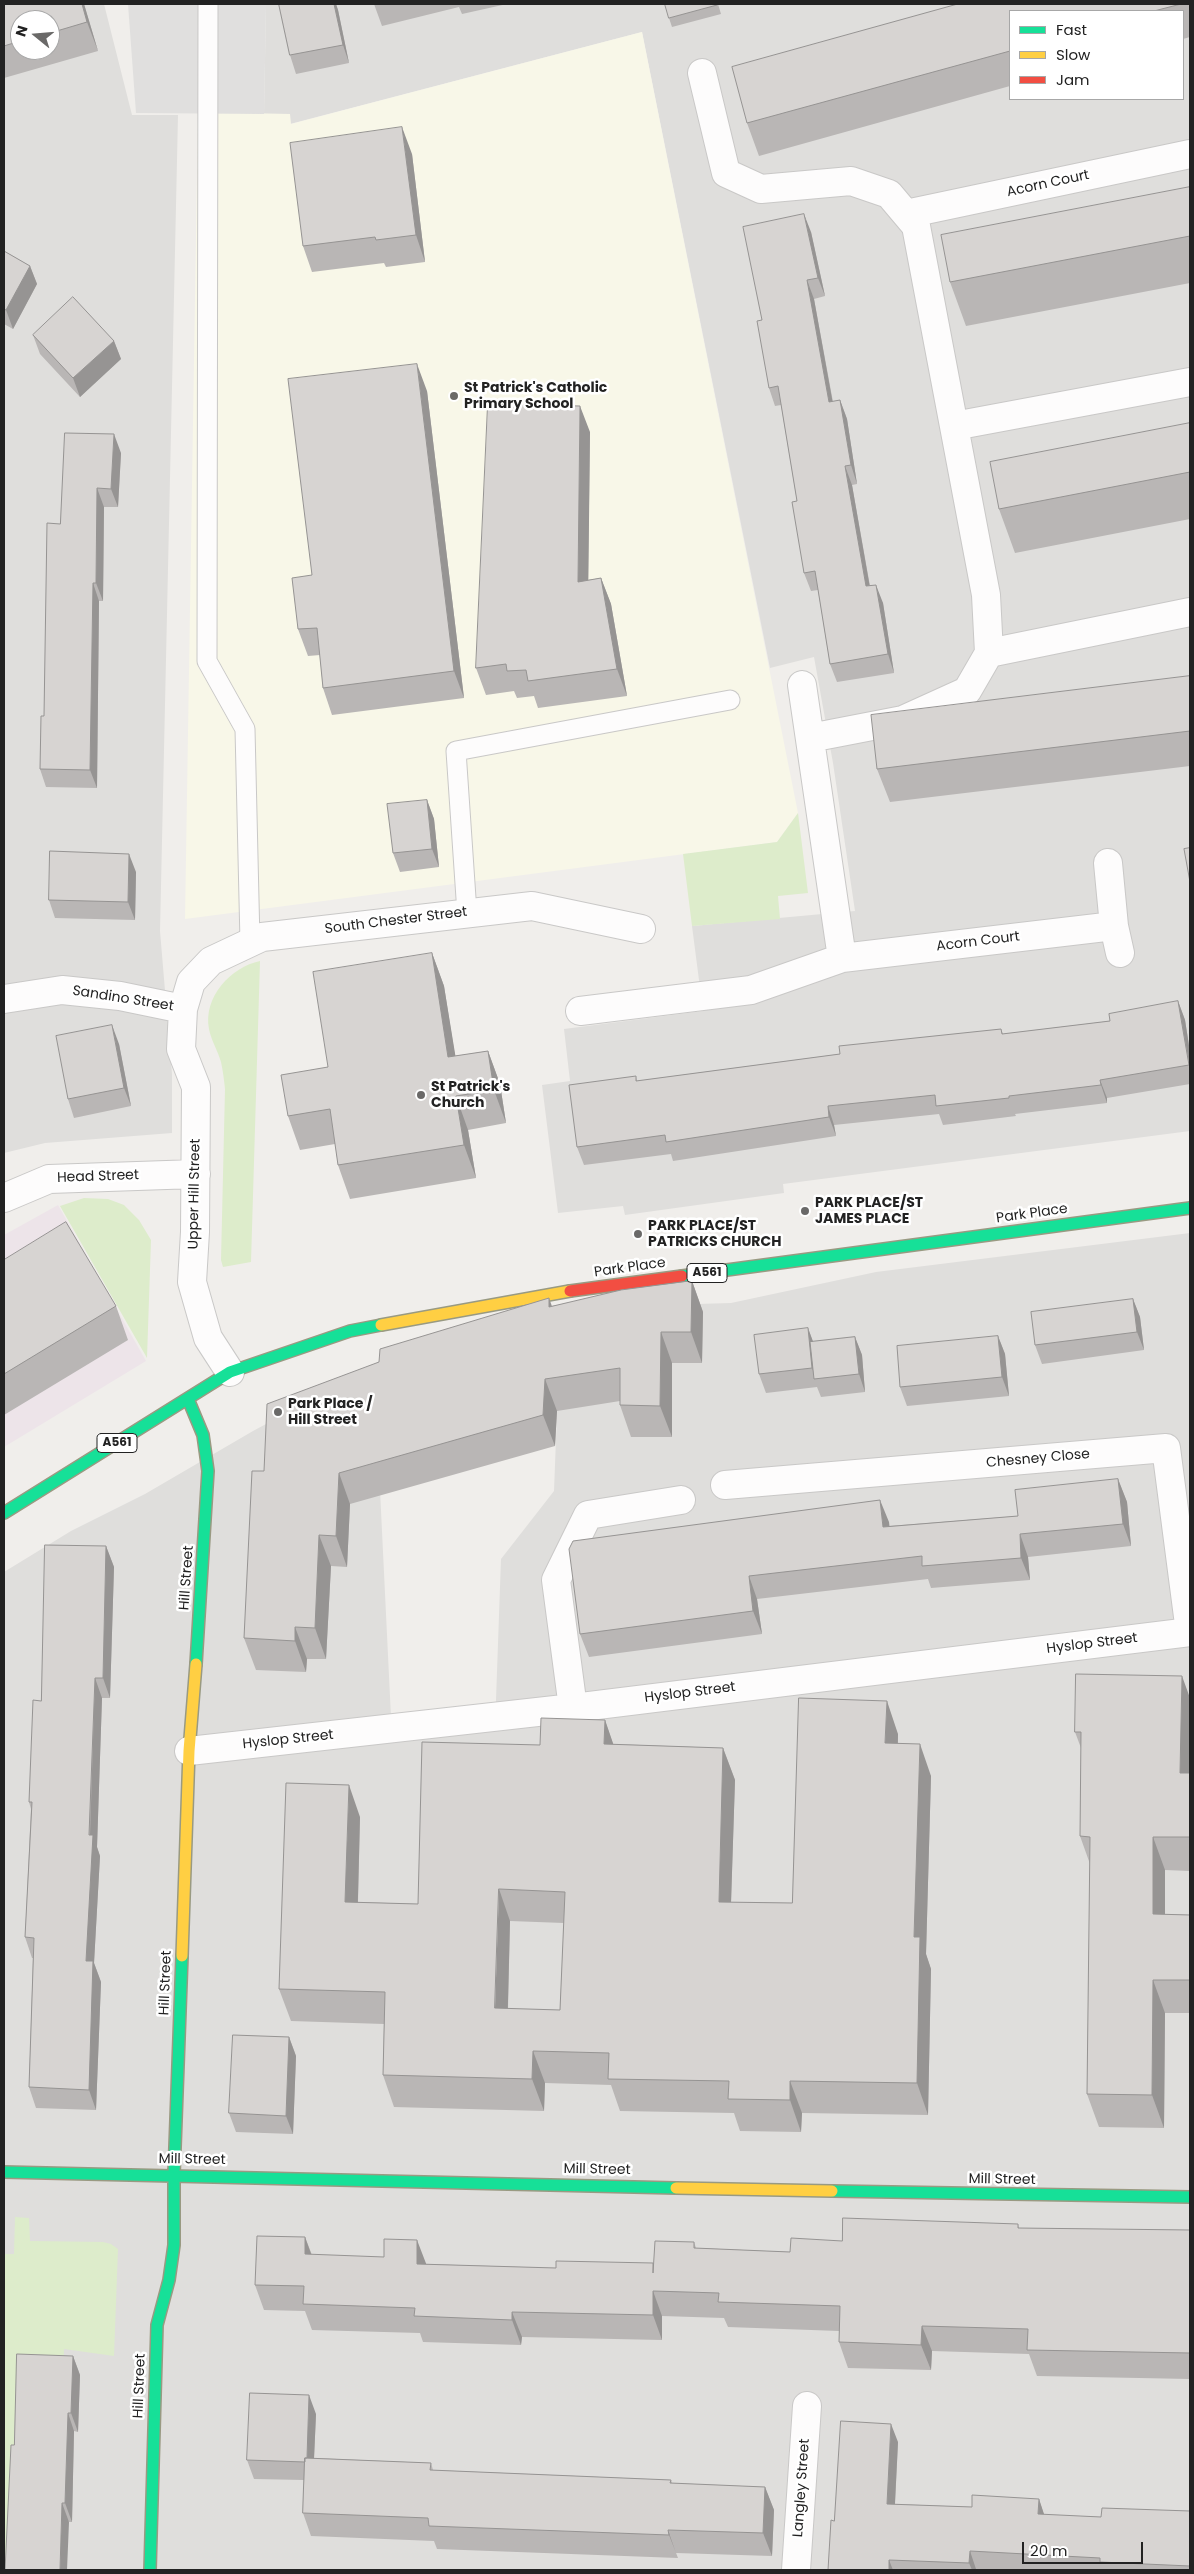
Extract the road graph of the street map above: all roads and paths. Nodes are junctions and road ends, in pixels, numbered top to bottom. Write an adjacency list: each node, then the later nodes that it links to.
1 (208, 4): 16 (lane)
2 (702, 73): 4 (street)
3 (1190, 154): 4 (street, Acorn Court)
4 (906, 214): 6 (street)
5 (1190, 382): 6 (street)
6 (954, 426): 8 (street)
7 (1190, 612): 8 (street)
8 (989, 653): 11 (street)
9 (802, 685): 11 (street)
10 (730, 700): 13 (lane)
11 (810, 738): 18 (street)
12 (1108, 863): 14 (street)
13 (467, 913): 15 (street, South Chester Street); 16 (street, South Chester Street)
14 (1114, 926): 17 (street); 18 (street, Acorn Court)
15 (641, 929)
16 (250, 942): 20 (street, South Chester Street)
17 (1120, 953)
18 (842, 958): 21 (street, Acorn Court)
19 (4, 999): 20 (street, Sandino Street)
20 (183, 1009): 22 (street, Upper Hill Street)
21 (580, 1011)
22 (196, 1174): 23 (street, Head Street); 25 (street, Upper Hill Street)
23 (4, 1198)
24 (1190, 1208): 25 (main road, Park Place / A561)
25 (230, 1372): 26 (main road, A561)
26 (188, 1399): 29 (main road, A561); 32 (main road, Hill Street)
27 (725, 1485): 30 (street, Chesney Close)
28 (681, 1500): 31 (street)
29 (4, 1513)
30 (1190, 1632): 31 (street, Hyslop Street)
31 (573, 1708): 32 (street, Hyslop Street)
32 (189, 1751): 34 (main road, Hill Street)
33 (4, 2172): 34 (main road, Mill Street)
34 (174, 2174): 35 (main road, Mill Street); 37 (main road, Hill Street)
35 (1190, 2197)
36 (807, 2406): 38 (street, Langley Street)
37 (150, 2570)
38 (796, 2570)

